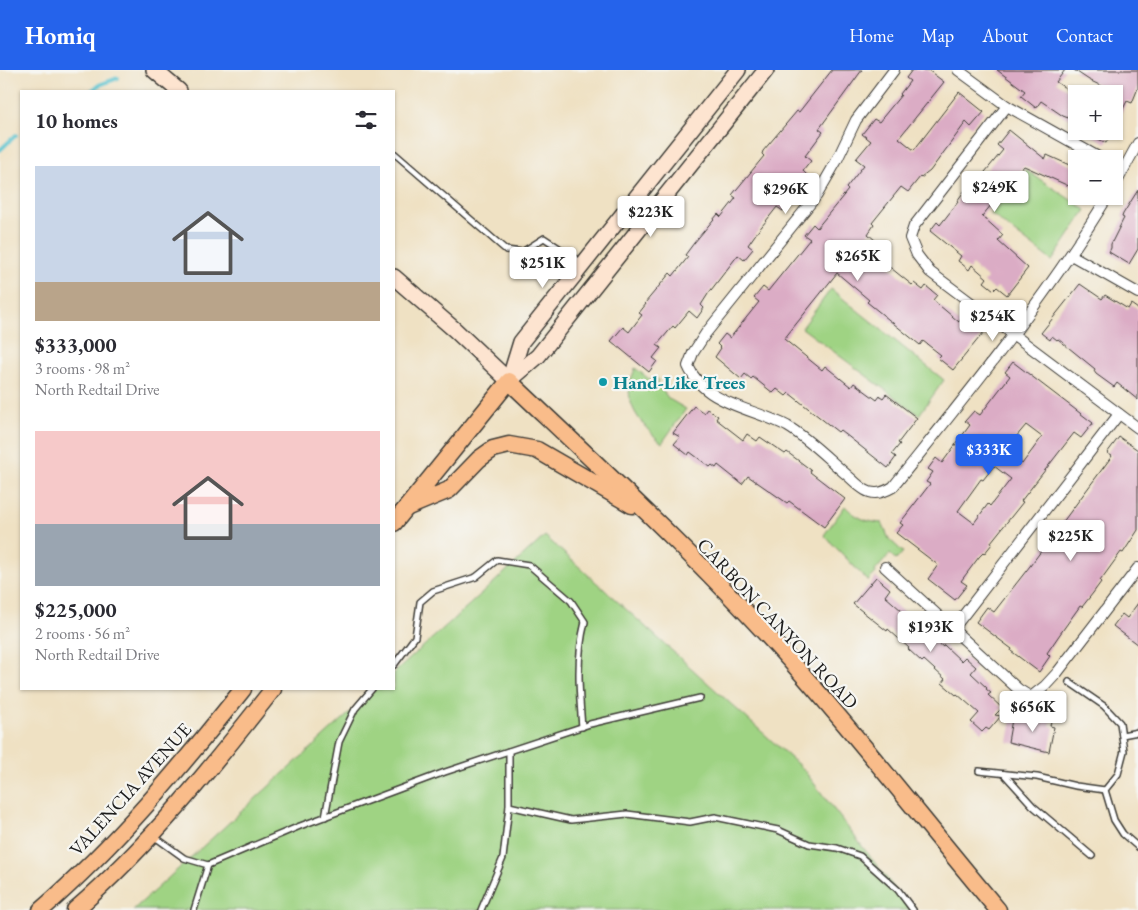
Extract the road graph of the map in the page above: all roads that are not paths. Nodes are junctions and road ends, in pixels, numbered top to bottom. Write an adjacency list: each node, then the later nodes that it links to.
1 (154, 70): 6 (street)
2 (738, 70): 14 (street)
3 (766, 70): 18 (street)
4 (894, 70): 17 (street)
5 (958, 70): 7 (street)
6 (178, 90)
7 (1007, 106): 9 (street); 17 (street)
8 (1138, 142): 11 (street)
9 (1086, 150)
10 (395, 154): 14 (lane)
11 (1123, 162)
12 (1102, 205): 13 (street)
13 (1071, 255): 16 (street); 17 (street)
14 (582, 263): 18 (street)
15 (395, 278): 18 (street)
16 (1138, 292)
17 (1014, 336): 19 (street)
18 (509, 380): 21 (main road); 22 (main road, CARBON CANYON ROAD)
19 (1119, 414): 20 (street); 26 (street)
20 (1138, 428)
21 (405, 508): 22 (main road); 23 (main road)
22 (651, 517): 51 (main road, CARBON CANYON ROAD)
23 (395, 522)
24 (884, 567): 26 (street)
25 (1138, 568): 26 (street)
26 (952, 629)
27 (395, 664): 33 (lane)
28 (1069, 682): 35 (lane)
29 (242, 690): 46 (main road, VALENCIA AVENUE)
30 (272, 690): 42 (main road)
31 (371, 690): 41 (lane)
32 (700, 698): 33 (lane)
33 (582, 727): 36 (lane)
34 (1138, 732): 35 (lane)
35 (1122, 735): 39 (lane)
36 (509, 751): 40 (lane); 41 (lane)
37 (979, 771): 38 (lane)
38 (1004, 774): 39 (lane); 44 (lane)
39 (1105, 790): 43 (lane)
40 (509, 806): 49 (lane); 50 (lane)
41 (325, 817): 45 (lane)
42 (152, 835): 45 (lane); 47 (main road)
43 (1138, 847)
44 (1092, 856)
45 (208, 865): 48 (lane)
46 (41, 910)
47 (75, 910)
48 (194, 910)
49 (481, 910)
50 (913, 910)
51 (998, 910)

